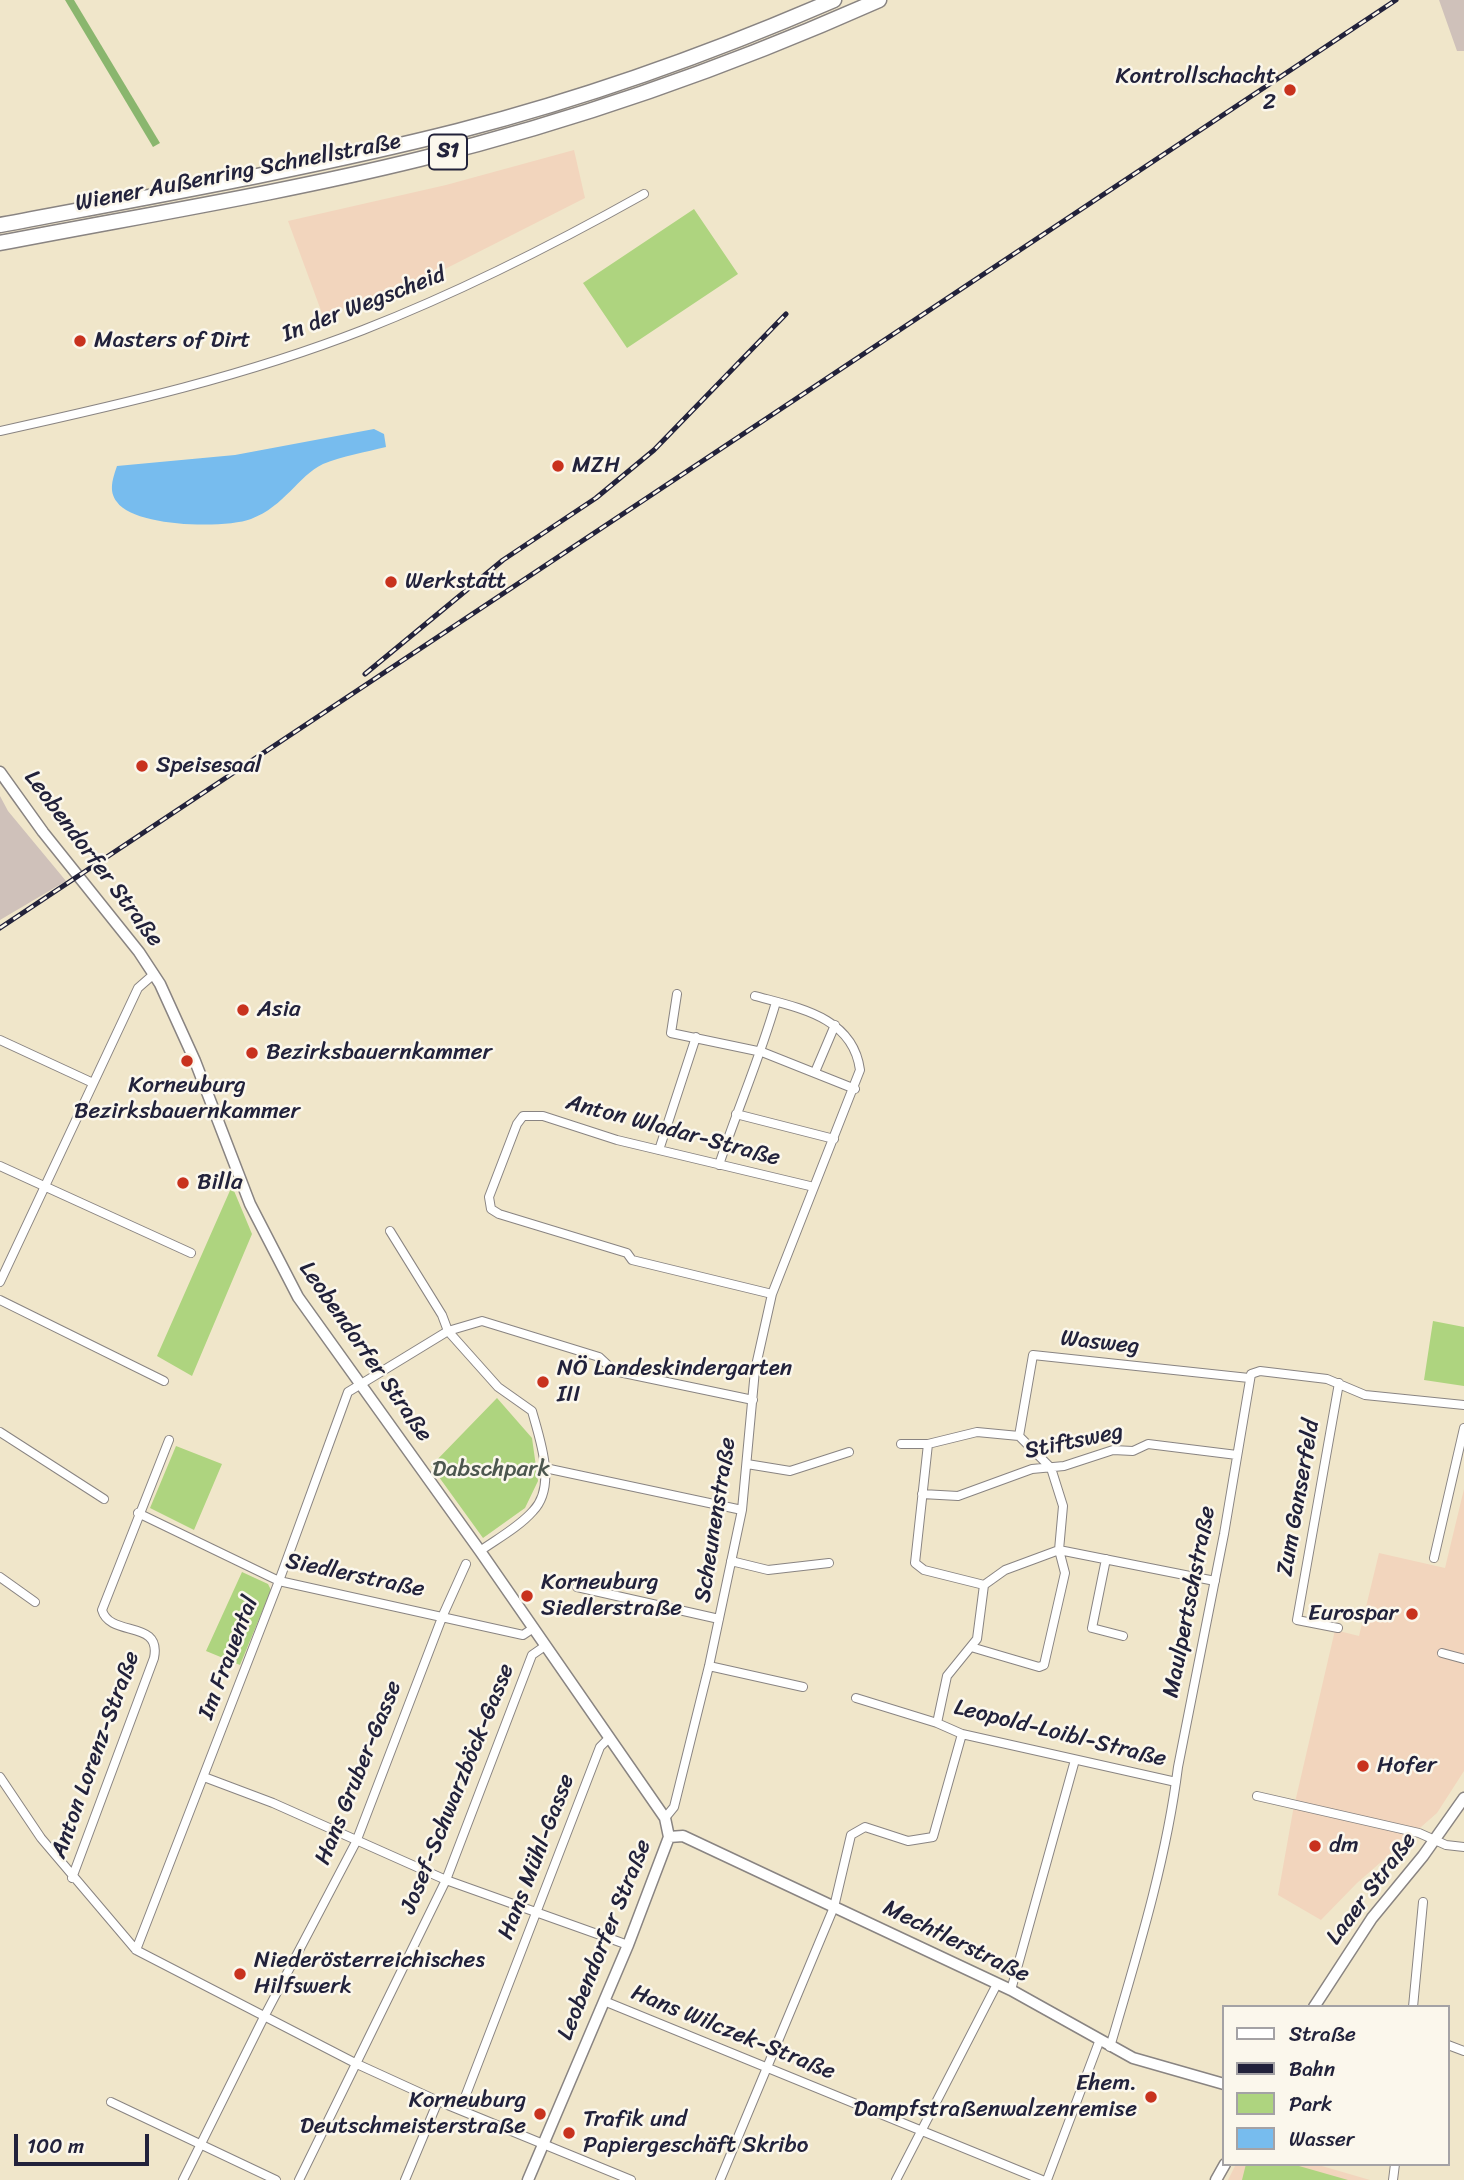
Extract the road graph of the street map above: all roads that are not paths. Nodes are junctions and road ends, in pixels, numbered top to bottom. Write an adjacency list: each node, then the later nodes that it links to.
1 (834, 0): 4 (highway, Wiener Außenring Schnellstraße / S1)
2 (879, 0): 5 (highway, Wiener Außenring Schnellstraße / S1)
3 (644, 194): 6 (street, In der Wegscheid)
4 (0, 225)
5 (0, 243)
6 (0, 431)
7 (0, 772): 8 (main road, Leobendorfer Straße)
8 (154, 974): 17 (street); 34 (main road, Leobendorfer Straße)
9 (677, 994): 13 (street)
10 (755, 996): 11 (street)
11 (776, 1002): 12 (street); 15 (street)
12 (835, 1025): 16 (street); 18 (street, Scheunenstraße)
13 (696, 1037): 15 (street); 21 (street)
14 (0, 1040): 17 (street)
15 (762, 1052): 16 (street); 19 (street)
16 (815, 1072): 18 (street)
17 (93, 1083): 24 (street)
18 (855, 1088): 20 (street, Scheunenstraße)
19 (736, 1114): 20 (street); 22 (street)
20 (834, 1139): 25 (street, Scheunenstraße)
21 (659, 1150): 22 (street, Anton Wladar-Straße); 29 (street, Anton Wladar-Straße)
22 (719, 1165): 25 (street, Anton Wladar-Straße)
23 (0, 1166): 24 (street)
24 (45, 1186): 27 (street); 28 (street)
25 (814, 1187): 29 (street, Scheunenstraße)
26 (390, 1231): 31 (street)
27 (191, 1254)
28 (0, 1282)
29 (772, 1294): 36 (street, Scheunenstraße)
30 (0, 1300): 33 (street)
31 (448, 1331): 34 (street); 36 (street); 47 (street)
32 (1249, 1378): 35 (street); 40 (street, Wasweg); 45 (street, Maulpertschstraße)
33 (164, 1381)
34 (359, 1383): 54 (main road, Leobendorfer Straße); 61 (street, Im Frauental)
35 (1339, 1383): 37 (street); 69 (street, Zum Ganserfeld)
36 (753, 1400): 46 (street, Scheunenstraße)
37 (1464, 1405)
38 (1464, 1428): 55 (street)
39 (0, 1432): 50 (street)
40 (1019, 1436): 43 (street); 48 (street)
41 (169, 1440): 52 (street, Anton Lorenz-Straße)
42 (901, 1444): 43 (street)
43 (928, 1444): 49 (street)
44 (849, 1452): 46 (street)
45 (1237, 1455): 48 (street, Stiftsweg); 62 (street, Maulpertschstraße)
46 (747, 1464): 51 (street, Scheunenstraße)
47 (545, 1468): 51 (street); 54 (street)
48 (1051, 1468): 49 (street, Stiftsweg); 53 (street)
49 (922, 1494): 63 (street)
50 (104, 1499)
51 (742, 1510): 57 (street, Scheunenstraße)
52 (138, 1513): 61 (street, Siedlerstraße); 92 (street, Anton Lorenz-Straße)
53 (1059, 1550): 56 (street); 63 (street); 72 (street)
54 (480, 1552): 68 (main road, Leobendorfer Straße)
55 (1434, 1558)
56 (1106, 1559): 62 (street); 70 (street)
57 (731, 1561): 58 (street); 67 (street, Scheunenstraße)
58 (829, 1563)
59 (466, 1564): 66 (street, Hans Gruber-Gasse)
60 (0, 1577): 65 (street)
61 (279, 1581): 66 (street, Siedlerstraße); 83 (street, Im Frauental)
62 (1215, 1581): 84 (street, Maulpertschstraße)
63 (984, 1585): 72 (street)
64 (577, 1587): 67 (street)
65 (35, 1602)
66 (443, 1615): 68 (street, Siedlerstraße); 90 (street, Hans Gruber-Gasse)
67 (719, 1619): 75 (street, Scheunenstraße)
68 (532, 1629): 71 (main road, Leobendorfer Straße)
69 (1338, 1629)
70 (1124, 1636)
71 (545, 1646): 80 (main road, Leobendorfer Straße); 93 (street, Josef-Schwarzböck-Gasse)
72 (971, 1647): 78 (street)
73 (1442, 1653): 74 (street)
74 (1464, 1659)
75 (709, 1666): 76 (street); 87 (street, Scheunenstraße)
76 (803, 1687)
77 (856, 1698): 78 (street, Leopold-Loibl-Straße)
78 (937, 1723): 79 (street, Leopold-Loibl-Straße)
79 (962, 1734): 81 (street, Leopold-Loibl-Straße); 95 (street)
80 (609, 1738): 87 (main road, Leobendorfer Straße); 96 (street, Hans Mühl-Gasse)
81 (1075, 1760): 84 (street, Leopold-Loibl-Straße); 100 (street)
82 (0, 1777): 92 (street)
83 (204, 1777): 90 (street); 98 (street, Im Frauental)
84 (1176, 1782): 106 (street, Maulpertschstraße)
85 (1257, 1796): 89 (street)
86 (1464, 1798): 89 (main road, Laaer Straße)
87 (665, 1818): 88 (main road, Leobendorfer Straße)
88 (669, 1837): 95 (main road, Mechtlerstraße); 97 (main road, Leobendorfer Straße)
89 (1434, 1841): 91 (street); 102 (main road, Laaer Straße)
90 (356, 1842): 93 (street); 104 (street, Hans Gruber-Gasse)
91 (1464, 1847)
92 (72, 1878): 98 (street)
93 (446, 1880): 96 (street); 107 (street, Josef-Schwarzböck-Gasse)
94 (1423, 1902): 103 (street)
95 (834, 1907): 99 (main road, Mechtlerstraße); 108 (street)
96 (537, 1913): 97 (street); 112 (street, Hans Mühl-Gasse)
97 (628, 1945): 101 (main road, Leobendorfer Straße)
98 (136, 1950): 104 (street)
99 (997, 1984): 100 (main road, Mechtlerstraße); 113 (street)
100 (1012, 1990): 105 (main road, Mechtlerstraße)
101 (604, 2001): 108 (street, Hans Wilczek-Straße); 115 (main road, Leobendorfer Straße)
102 (1315, 2005)
103 (1413, 2005)
104 (264, 2017): 107 (street); 114 (street, Hans Gruber-Gasse)
105 (1099, 2042): 106 (main road, Mechtlerstraße); 124 (street)
106 (1110, 2048): 109 (main road, Mechtlerstraße)
107 (357, 2064): 110 (street); 118 (street, Josef-Schwarzböck-Gasse)
108 (767, 2068): 113 (street, Hans Wilczek-Straße); 122 (street)
109 (1222, 2083)
110 (438, 2101): 112 (street); 119 (street)
111 (111, 2102): 114 (street)
112 (460, 2110): 115 (street)
113 (921, 2131): 123 (street); 124 (street, Hans Wilczek-Straße)
114 (202, 2143): 116 (street, Hans Gruber-Gasse); 117 (street)
115 (543, 2144): 120 (main road, Leobendorfer Straße); 121 (street)
116 (183, 2180)
117 (275, 2180)
118 (299, 2180)
119 (405, 2180)
120 (528, 2180)
121 (631, 2180)
122 (720, 2180)
123 (896, 2180)
124 (1044, 2180)

